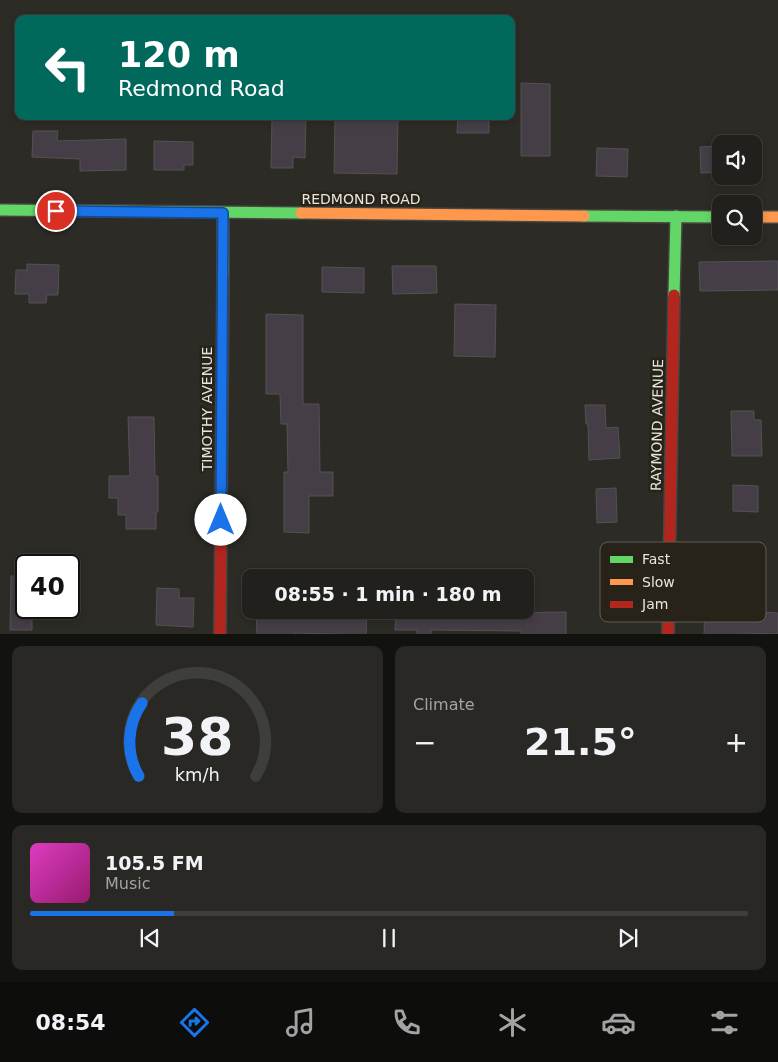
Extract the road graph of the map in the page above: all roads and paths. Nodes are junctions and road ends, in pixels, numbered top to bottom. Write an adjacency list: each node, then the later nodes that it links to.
1 (0, 210): 2 (street, REDMOND ROAD)
2 (223, 213): 3 (street, REDMOND ROAD); 8 (street, TIMOTHY AVENUE)
3 (676, 216): 4 (street, REDMOND ROAD); 7 (street, RAYMOND AVENUE)
4 (712, 217)
5 (762, 217): 6 (street)
6 (778, 217)
7 (670, 542)
8 (220, 634)

